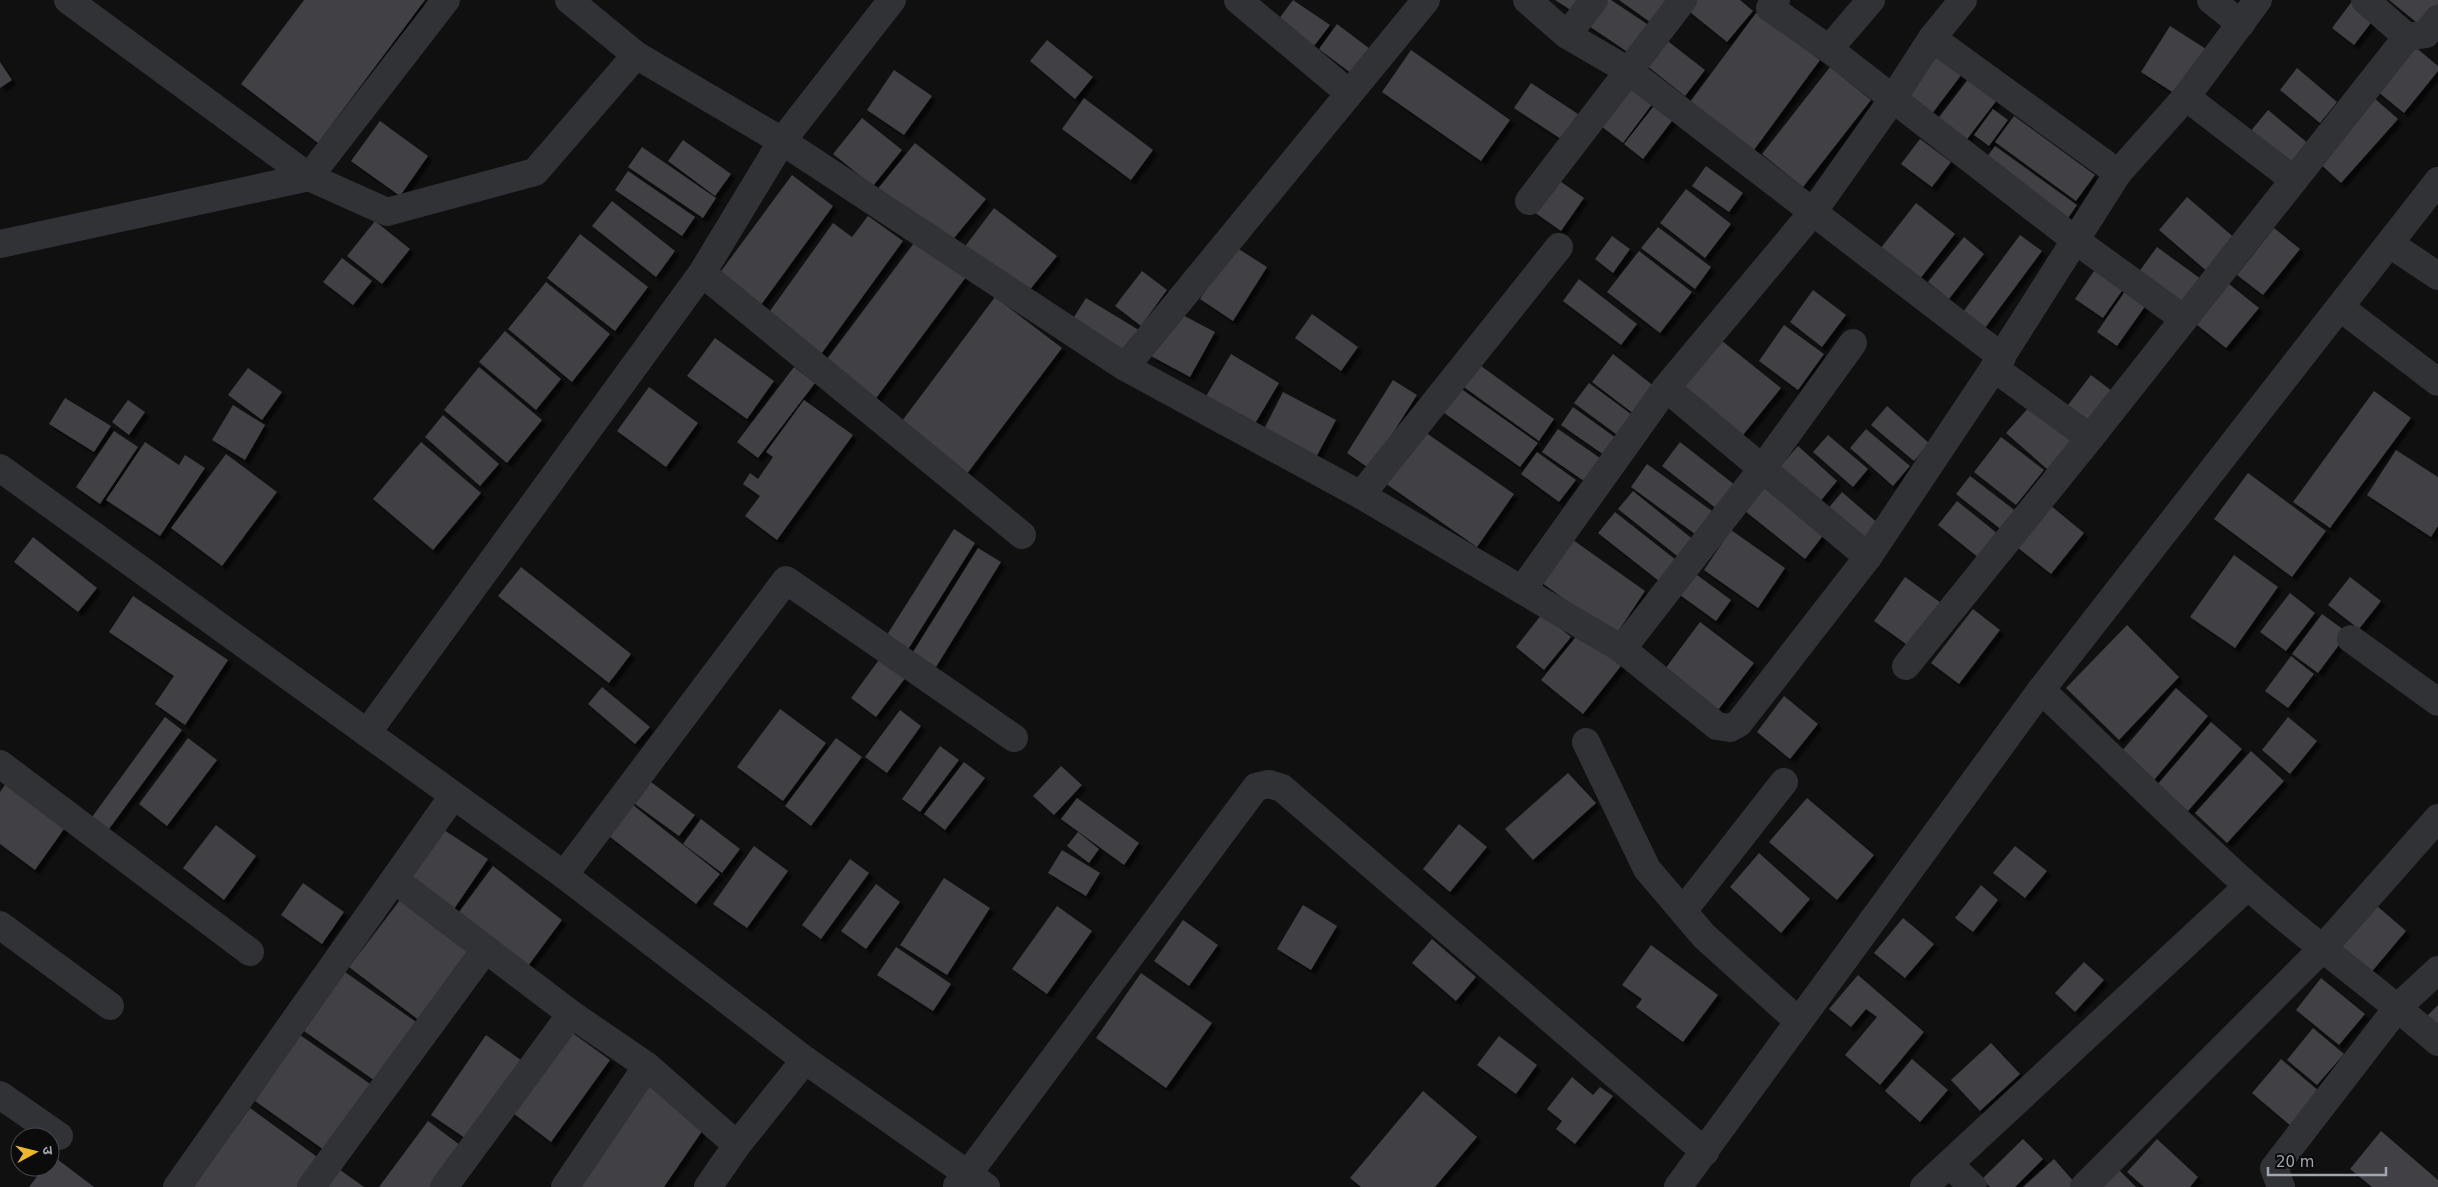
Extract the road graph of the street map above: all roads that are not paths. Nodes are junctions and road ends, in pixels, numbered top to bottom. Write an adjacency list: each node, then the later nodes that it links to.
1 (68, 0): 29 (street)
2 (446, 0): 29 (street)
3 (570, 0): 22 (street)
4 (892, 0): 27 (street)
5 (1238, 0): 24 (street)
6 (1426, 0): 24 (street)
7 (1527, 0): 18 (street)
8 (1594, 0): 18 (street)
9 (1683, 0): 23 (street)
10 (1776, 0): 21 (street)
11 (1871, 0): 21 (street)
12 (1963, 0): 20 (street)
13 (2211, 0): 17 (street)
14 (2258, 0): 17 (street)
15 (2366, 0): 19 (street)
16 (2438, 19): 19 (street)
17 (2241, 24): 25 (street)
18 (1567, 35): 23 (street)
19 (2407, 37): 30 (street)
20 (1932, 38): 26 (street); 28 (street)
21 (1829, 49): 26 (street)
22 (636, 55): 27 (street); 29 (street)
23 (1629, 71): 32 (street); 33 (street)
24 (1349, 93): 44 (street)
25 (2186, 97): 28 (street); 30 (street)
26 (1892, 100): 33 (street); 34 (street)
27 (782, 142): 38 (street); 44 (street)
28 (2118, 173): 34 (street)
29 (309, 177): 35 (street)
30 (2294, 180): 41 (street)
31 (2438, 181): 36 (street)
32 (1529, 201)
33 (1813, 212): 43 (street); 46 (street)
34 (2075, 240): 41 (street); 43 (street)
35 (0, 244)
36 (2390, 244): 39 (street); 40 (street)
37 (1559, 247): 50 (street)
38 (702, 273): 51 (street); 59 (street)
39 (2438, 276)
40 (2341, 308): 45 (street); 57 (street)
41 (2184, 319): 47 (street)
42 (1853, 344): 49 (street)
43 (1998, 363): 47 (street); 52 (street)
44 (1125, 367): 50 (street)
45 (2438, 382)
46 (1666, 388): 49 (street); 53 (street)
47 (2090, 438): 56 (street)
48 (0, 468): 59 (street)
49 (1762, 470): 52 (street); 55 (street)
50 (1362, 494): 53 (street)
51 (1022, 535)
52 (1868, 557): 55 (street)
53 (1522, 590): 55 (street)
54 (2351, 639): 58 (street)
55 (1622, 649)
56 (1906, 666)
57 (2041, 690): 68 (street); 78 (street)
58 (2438, 702)
59 (367, 733): 64 (street)
60 (1014, 738): 66 (street)
61 (1586, 742): 69 (street)
62 (0, 764): 73 (street)
63 (1784, 782): 69 (street)
64 (453, 796): 66 (street); 67 (street)
65 (2438, 818): 71 (street)
66 (564, 875): 80 (street)
67 (395, 880): 72 (street); 88 (street)
68 (2248, 886): 71 (street); 86 (street)
69 (1683, 911): 78 (street)
70 (0, 926): 75 (street)
71 (2322, 949): 76 (street); 96 (street)
72 (485, 950): 77 (street); 89 (street)
73 (250, 952)
74 (2438, 970): 76 (street)
75 (110, 1006)
76 (2398, 1007): 79 (street); 97 (street)
77 (571, 1014): 81 (street); 90 (street)
78 (1798, 1020): 85 (street)
79 (2438, 1042)
80 (805, 1060): 84 (street); 87 (street)
81 (647, 1066): 84 (street); 91 (street)
82 (0, 1095): 83 (street)
83 (46, 1127)
84 (737, 1145): 92 (street)
85 (1705, 1152): 87 (street); 93 (street)
86 (1950, 1164): 94 (street); 95 (street)
87 (970, 1183)
88 (178, 1187)
89 (311, 1187)
90 (444, 1187)
91 (565, 1187)
92 (708, 1187)
93 (1678, 1187)
94 (1924, 1187)
95 (1973, 1187)
96 (2084, 1187)
97 (2281, 1187)

